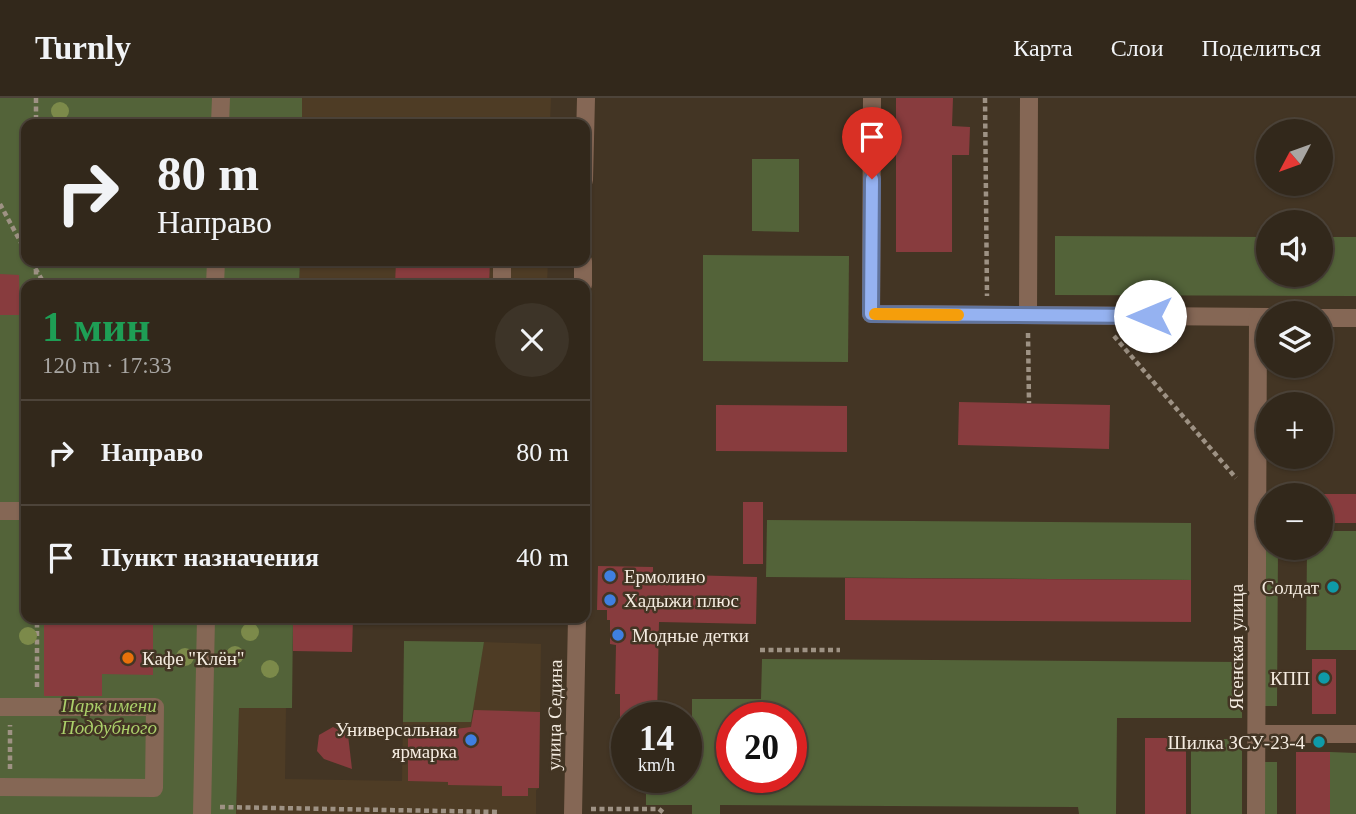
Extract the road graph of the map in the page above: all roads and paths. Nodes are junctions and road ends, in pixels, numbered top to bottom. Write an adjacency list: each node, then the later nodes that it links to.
1 (36, 98): 7 (path)
2 (220, 98): 8 (street)
3 (586, 98): 9 (street)
4 (872, 98): 17 (street)
5 (985, 98): 17 (path)
6 (1029, 98): 18 (street)
7 (36, 119)
8 (220, 119)
9 (586, 119)
10 (0, 204): 11 (path)
11 (21, 243)
12 (34, 266): 14 (path)
13 (36, 266): 14 (path)
14 (36, 271): 15 (path); 16 (path)
15 (36, 280)
16 (42, 280)
17 (987, 315): 18 (street)
18 (1028, 315): 19 (street); 24 (path)
19 (1096, 316): 20 (street); 26 (path)
20 (1256, 317)
21 (1333, 317): 22 (street)
22 (1356, 318)
23 (1261, 378): 25 (street, Ясенская улица)
24 (1029, 404)
25 (1258, 483)
26 (1256, 501)
27 (0, 511): 28 (street)
28 (21, 511)
29 (1257, 560): 37 (street, Ясенская улица)
30 (37, 623): 36 (path)
31 (206, 623): 40 (street)
32 (576, 623): 42 (street, улица Седина)
33 (760, 650): 34 (path)
34 (841, 650)
35 (5, 707): 36 (street); 39 (path)
36 (37, 707): 39 (street)
37 (1257, 734): 38 (street); 44 (street, Ясенская улица)
38 (1356, 734)
39 (5, 787)
40 (202, 810): 41 (path)
41 (499, 812)
42 (582, 812): 43 (path)
43 (665, 814)
44 (1256, 814)

